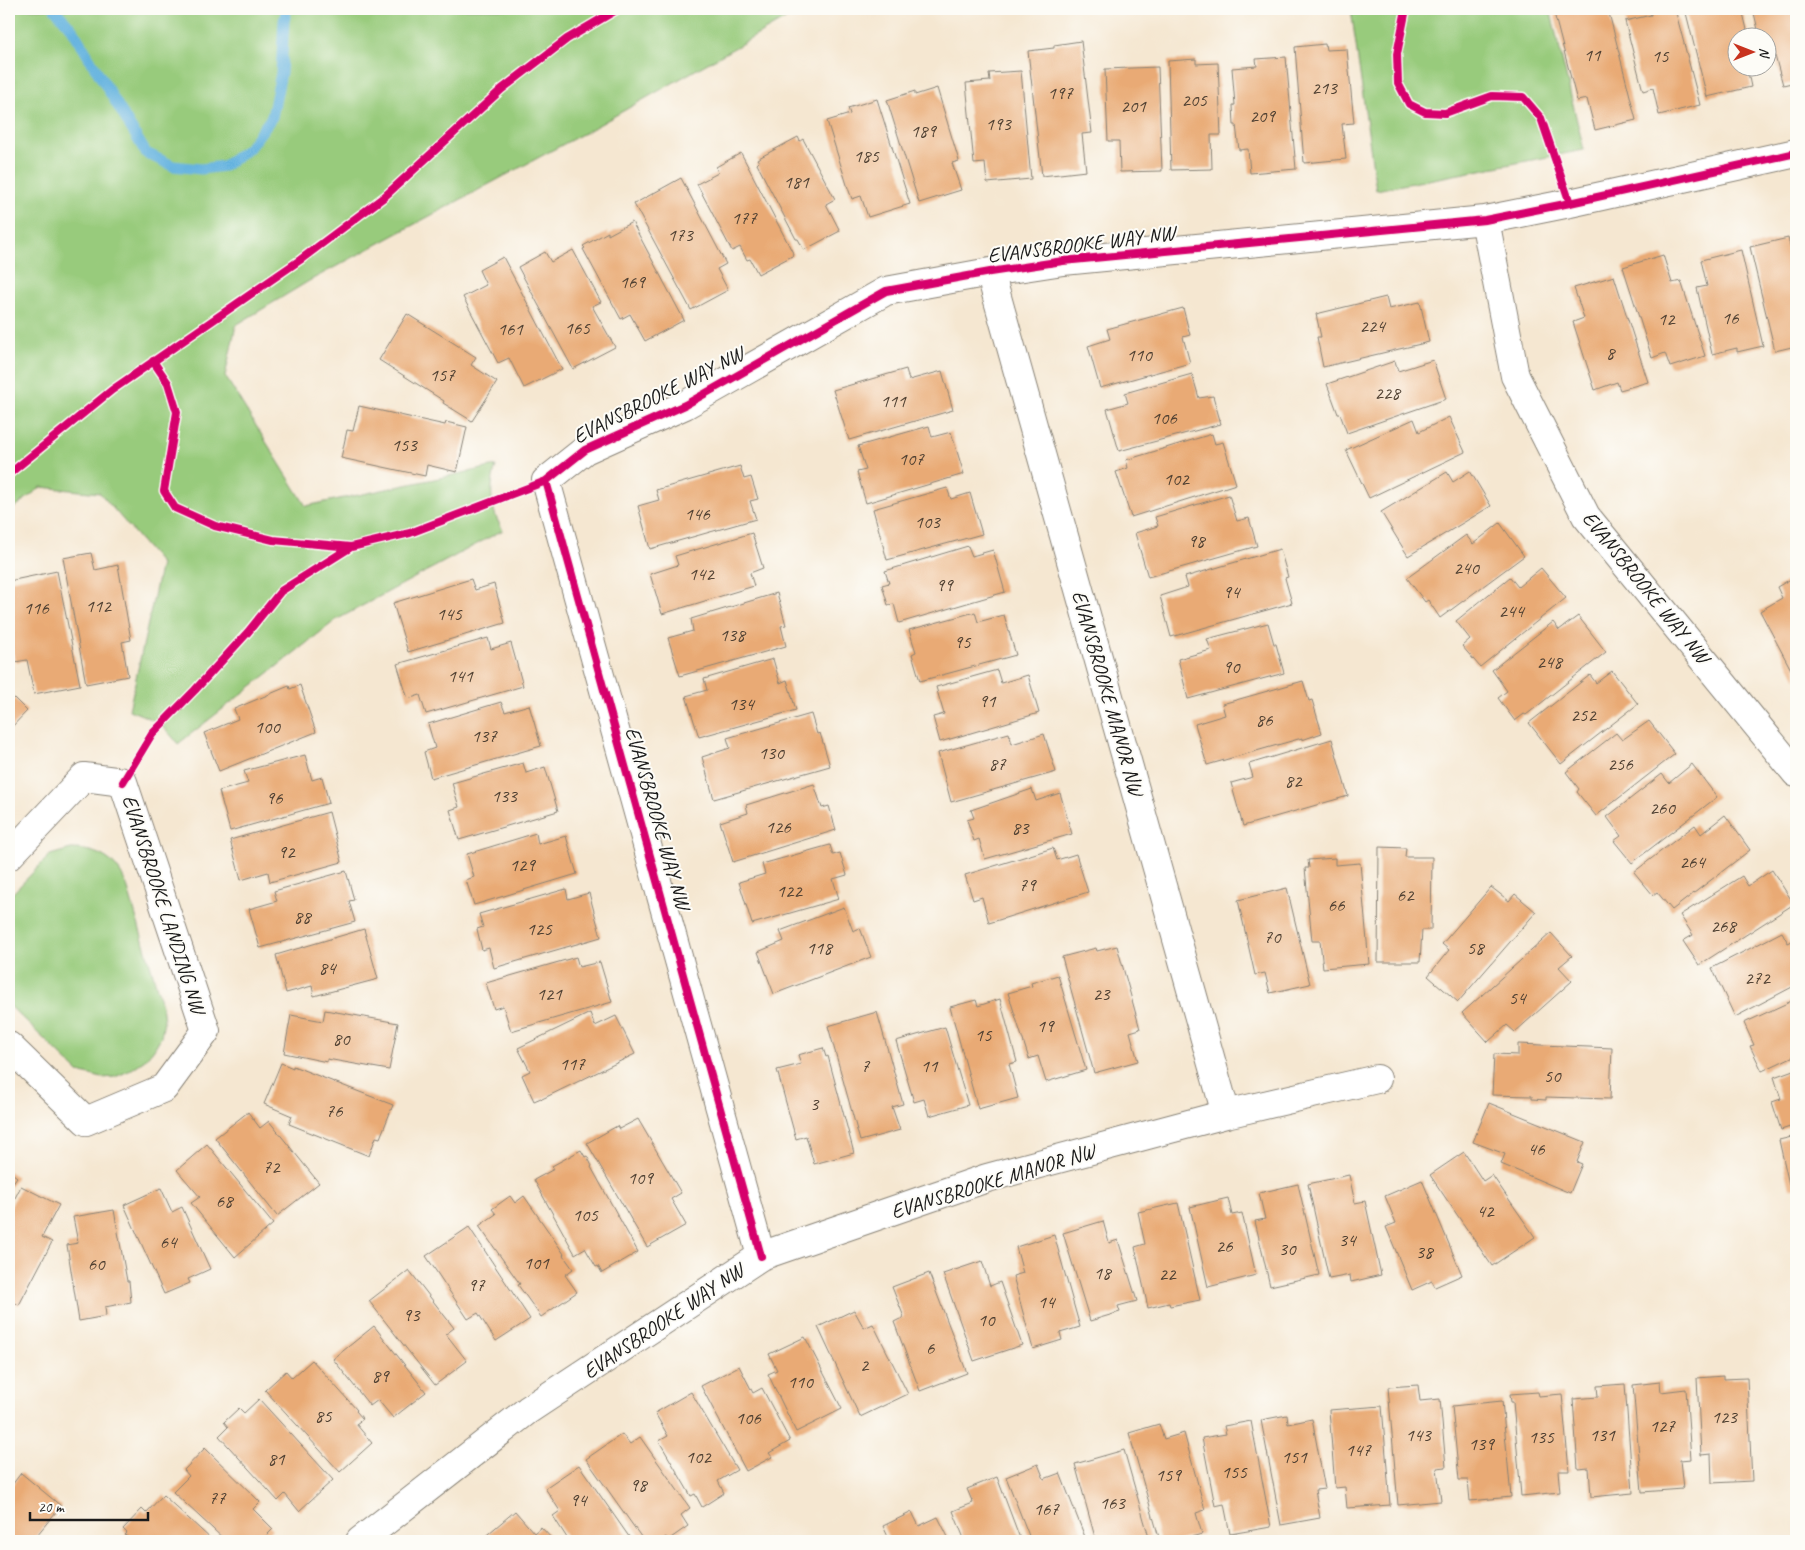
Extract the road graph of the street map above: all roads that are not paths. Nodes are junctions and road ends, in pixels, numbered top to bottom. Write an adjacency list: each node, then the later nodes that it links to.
1 (1796, 153): 2 (street)
2 (1485, 220): 3 (street, EVANSBROOKE WAY NW); 4 (street, EVANSBROOKE WAY NW)
3 (990, 272): 8 (street, EVANSBROOKE MANOR NW); 9 (street, EVANSBROOKE WAY NW)
4 (1796, 773)
5 (9, 856): 6 (street, EVANSBROOKE LANDING NW)
6 (9, 1046)
7 (1377, 1079): 8 (street, EVANSBROOKE MANOR NW)
8 (1226, 1114): 9 (street, EVANSBROOKE MANOR NW)
9 (762, 1256): 10 (street, EVANSBROOKE WAY NW)
10 (360, 1541)

